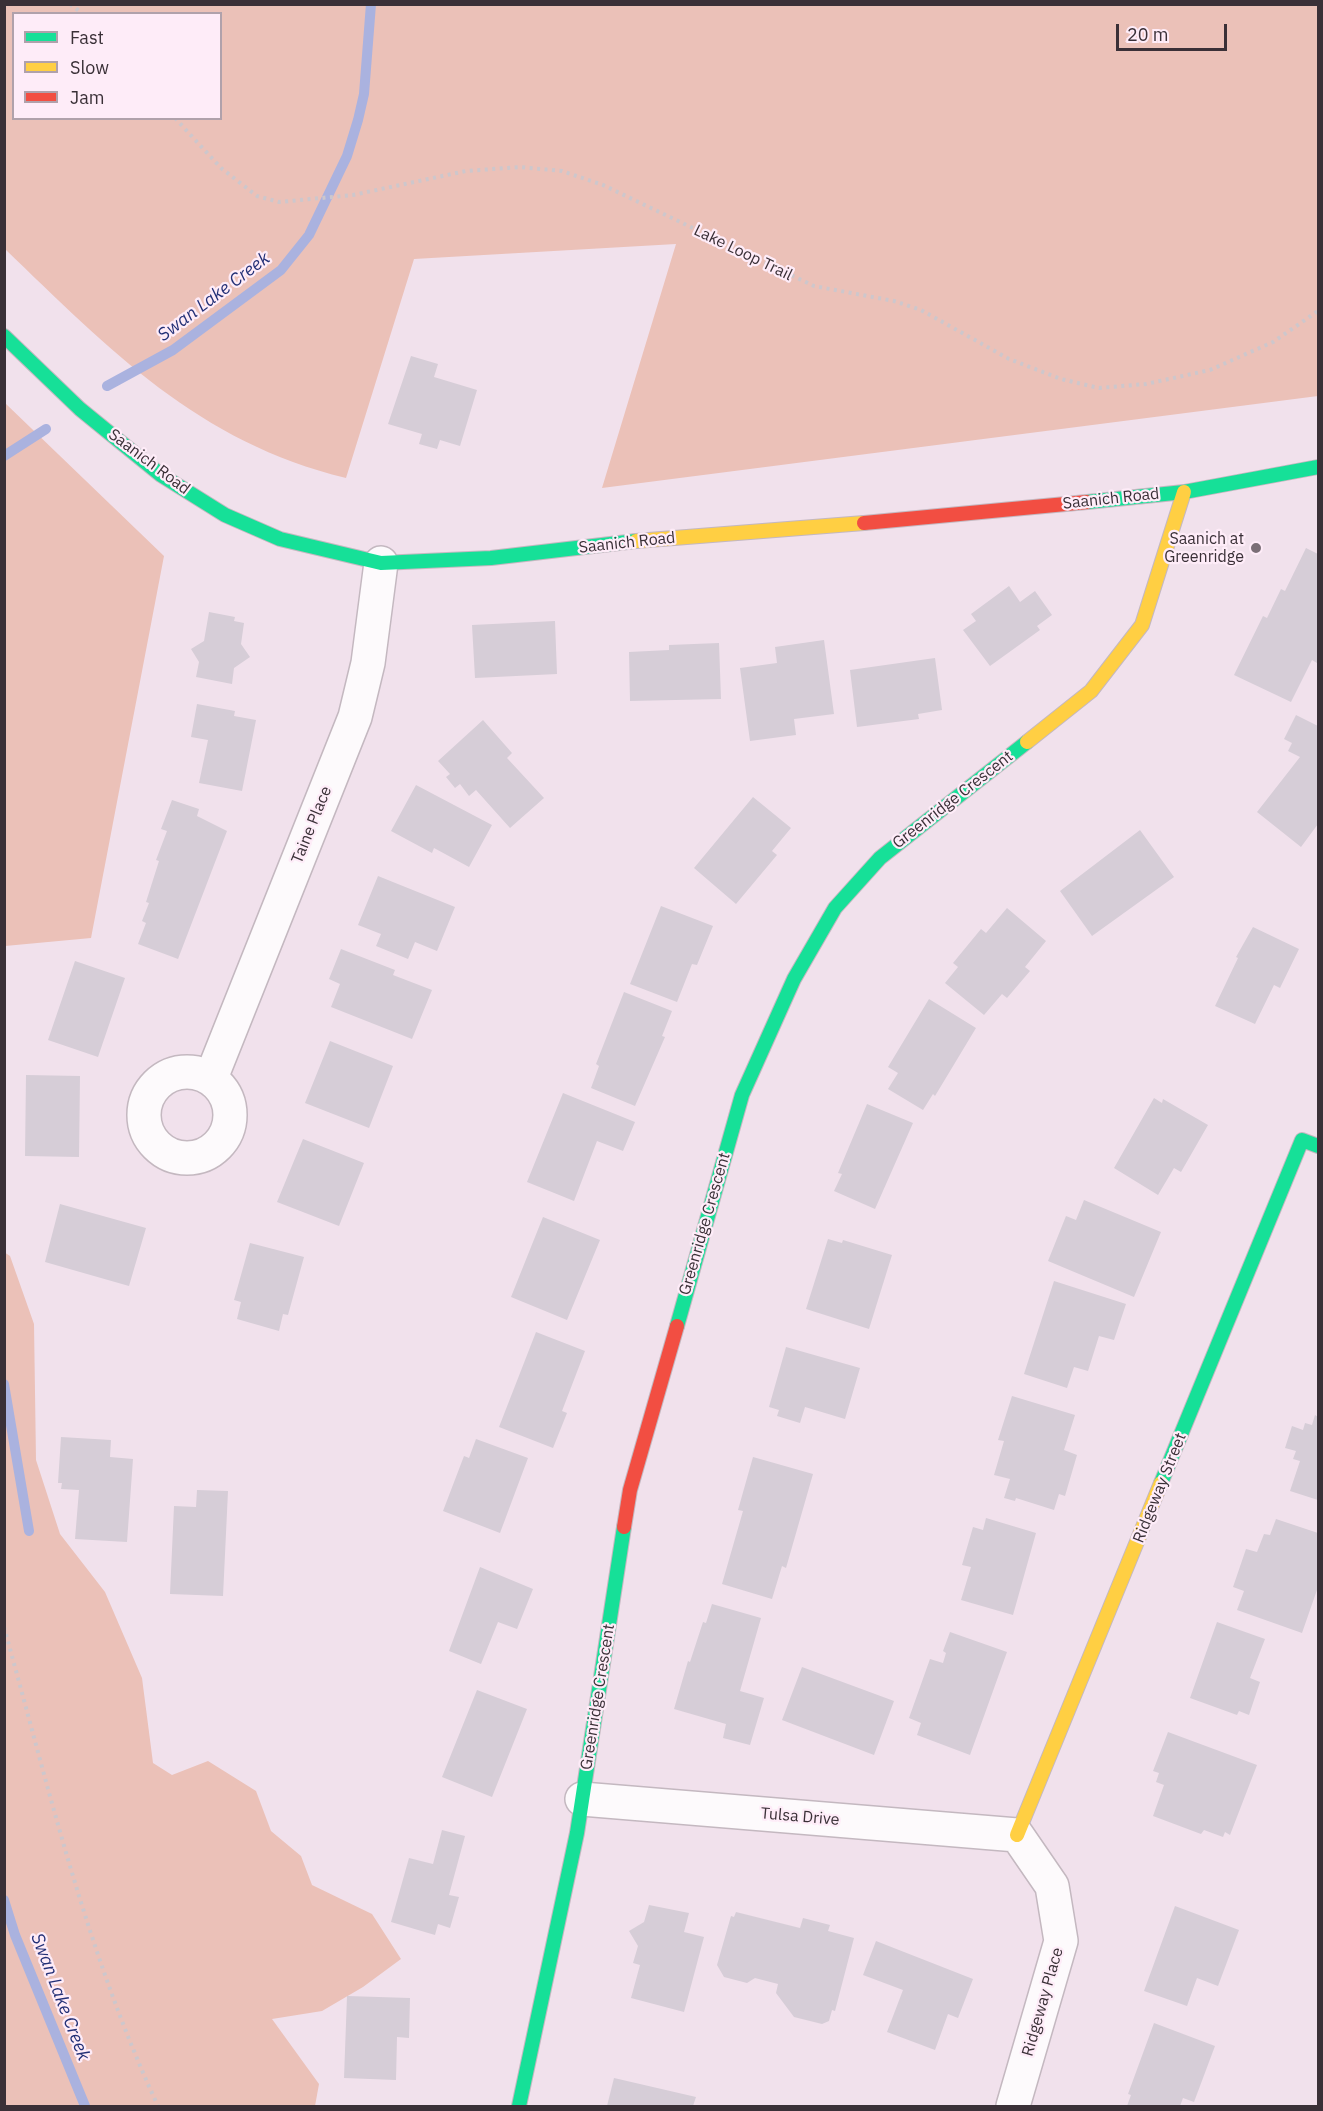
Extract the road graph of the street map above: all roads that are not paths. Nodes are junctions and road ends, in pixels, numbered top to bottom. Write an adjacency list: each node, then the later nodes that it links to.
1 (4, 336): 4 (street, Saanich Road)
2 (1318, 466): 3 (street, Saanich Road)
3 (1184, 492): 4 (street, Saanich Road); 7 (street, Greenridge Crescent)
4 (381, 563): 5 (street, Taine Place)
5 (211, 1078)
6 (1318, 1146): 8 (street, Ridgeway Street)
7 (582, 1799): 8 (street, Tulsa Drive); 9 (street, Greenridge Crescent)
8 (1017, 1836): 10 (street, Ridgeway Place)
9 (519, 2106)
10 (1013, 2106)

